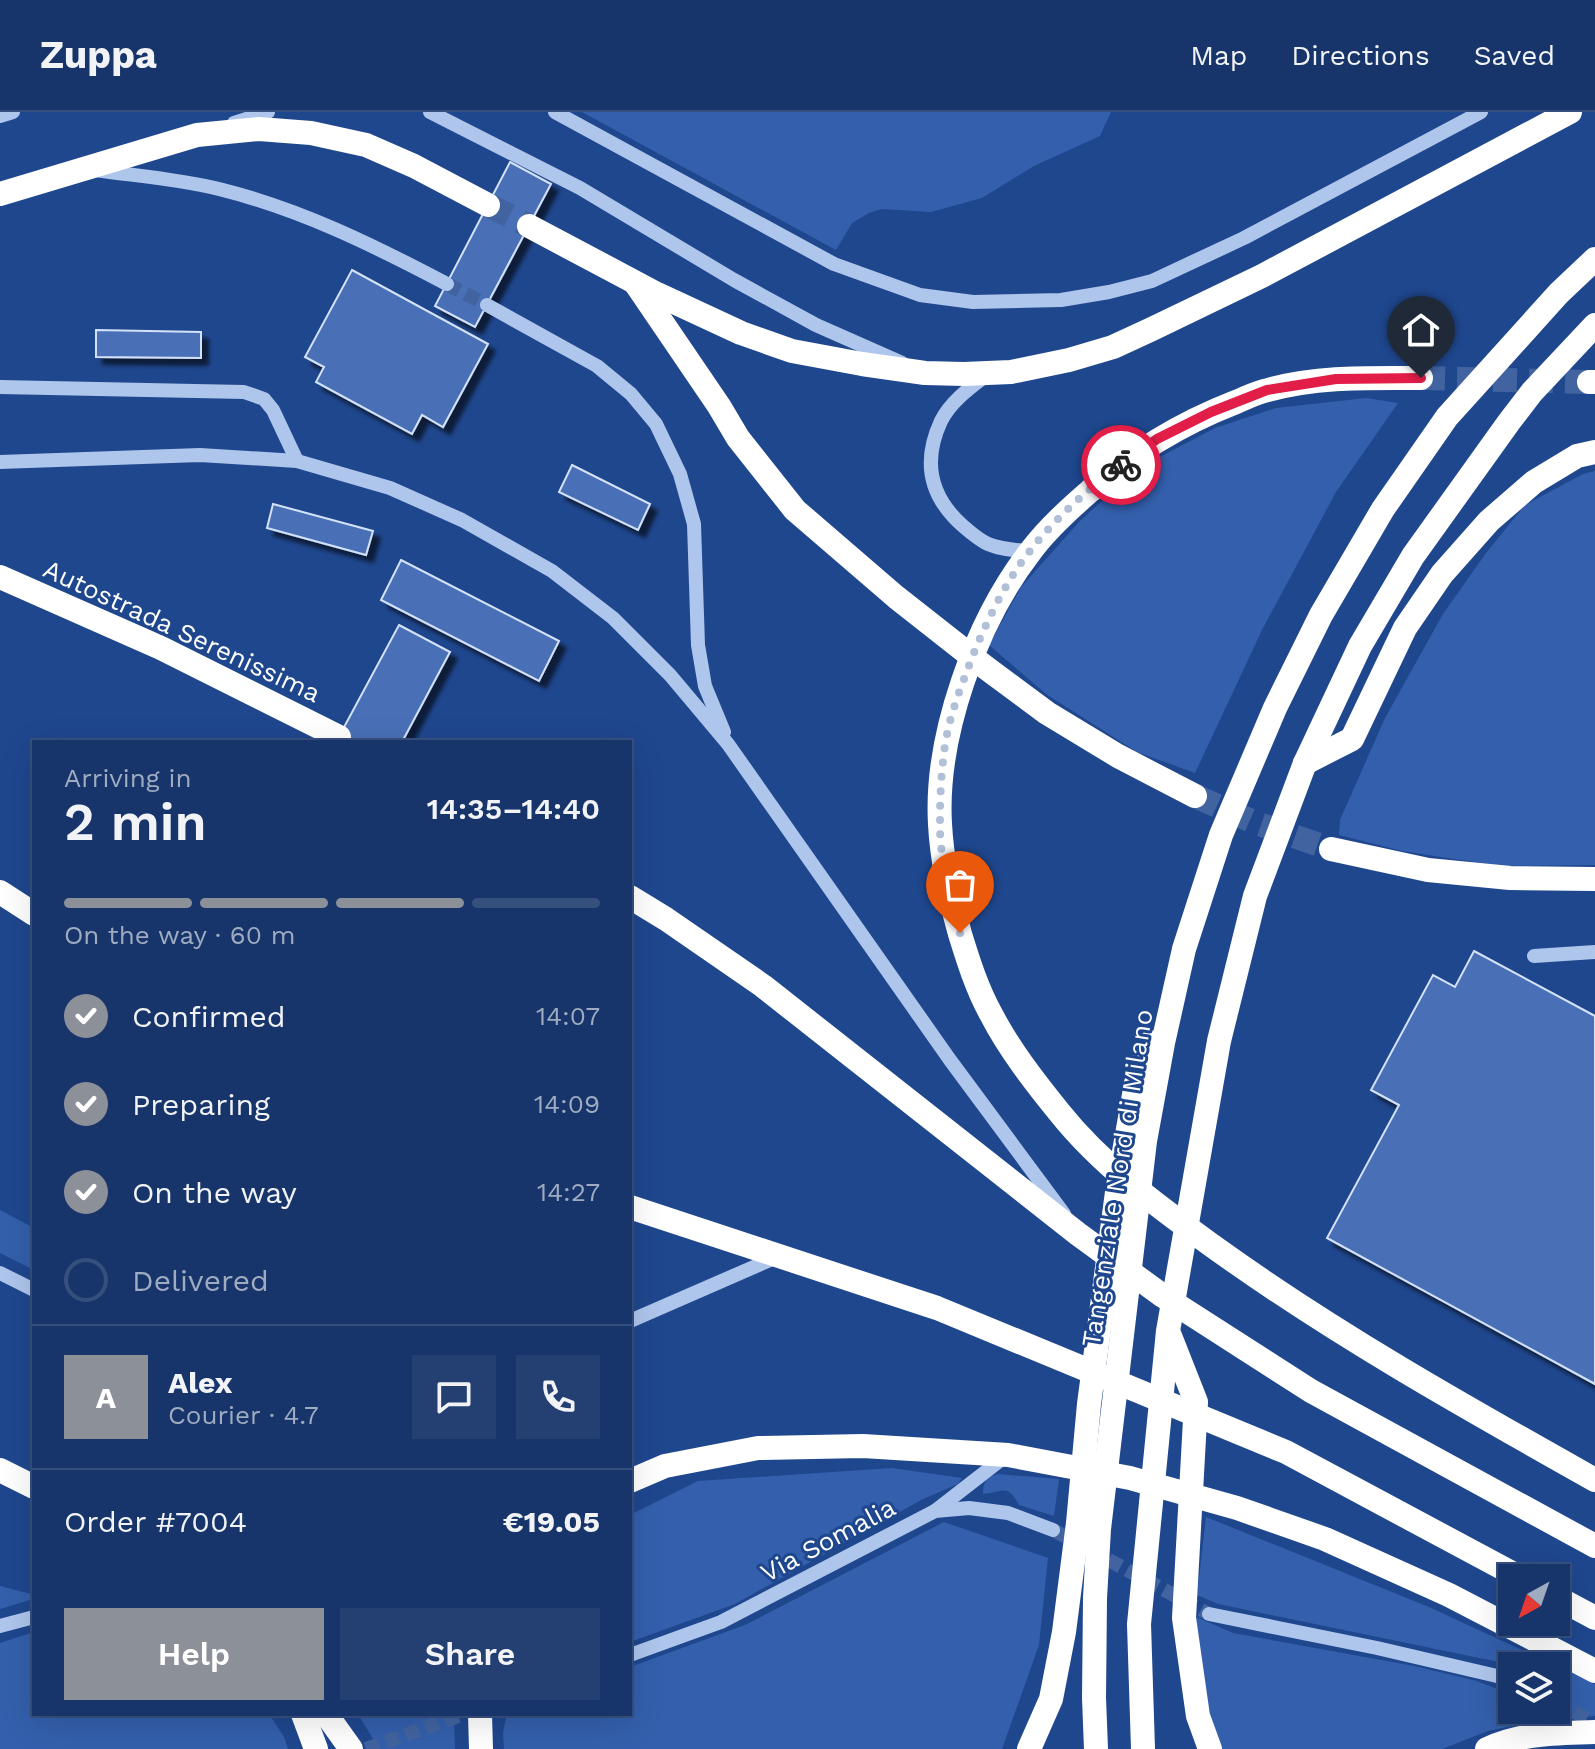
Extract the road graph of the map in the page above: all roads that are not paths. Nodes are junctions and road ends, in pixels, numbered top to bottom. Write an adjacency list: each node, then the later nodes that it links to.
1 (13, 112): 7 (lane)
2 (268, 112): 8 (lane)
3 (430, 112): 18 (lane)
4 (555, 112): 5 (lane)
5 (1481, 112)
6 (1570, 112): 19 (highway)
7 (0, 116)
8 (197, 135): 9 (highway); 11 (highway)
9 (83, 169): 10 (highway); 15 (lane)
10 (0, 194)
11 (488, 205)
12 (529, 226): 14 (highway)
13 (1595, 259): 36 (highway, Tangenziale Nord di Milano)
14 (634, 282): 18 (highway); 30 (highway)
15 (447, 284)
16 (487, 305): 28 (lane)
17 (1595, 325): 29 (highway)
18 (925, 373): 19 (highway)
19 (988, 373): 25 (lane)
20 (1421, 378): 25 (highway)
21 (0, 387): 23 (lane)
22 (1595, 452): 29 (highway)
23 (297, 461): 24 (lane); 28 (lane)
24 (0, 462)
25 (1030, 551): 49 (highway)
26 (0, 577): 27 (highway, Autostrada Serenissima)
27 (339, 737)
28 (728, 744): 40 (lane)
29 (1305, 763): 45 (highway)
30 (1195, 796)
31 (1331, 849): 32 (highway)
32 (1595, 879)
33 (0, 892): 35 (highway)
34 (632, 898): 40 (highway)
35 (32, 913)
36 (1184, 949): 70 (highway); 71 (highway, Tangenziale Nord di Milano)
37 (1595, 952): 38 (lane)
38 (1534, 956)
39 (632, 1208): 41 (highway)
40 (1078, 1234): 53 (highway)
41 (779, 1256): 44 (lane); 54 (highway)
42 (0, 1273): 43 (lane)
43 (32, 1289)
44 (632, 1320)
45 (1168, 1331): 72 (highway); 73 (highway)
46 (1008, 1455): 48 (highway); 51 (lane); 61 (highway)
47 (0, 1470): 50 (highway)
48 (632, 1480)
49 (1595, 1480)
50 (32, 1486)
51 (935, 1511): 52 (lane, Via Somalia); 60 (lane, Via Somalia)
52 (1053, 1530)
53 (1595, 1546)
54 (1498, 1566)
55 (1570, 1605): 58 (highway)
56 (1209, 1614): 62 (lane)
57 (32, 1618): 59 (lane)
58 (1595, 1618)
59 (0, 1626)
60 (632, 1654)
61 (1595, 1671)
62 (1498, 1678)
63 (304, 1716): 67 (highway)
64 (327, 1716): 68 (highway)
65 (480, 1716): 69 (highway)
66 (1595, 1732): 74 (highway)
67 (316, 1749)
68 (351, 1749)
69 (481, 1749)
70 (1029, 1749)
71 (1096, 1749)
72 (1143, 1749)
73 (1210, 1749)
74 (1487, 1749)

